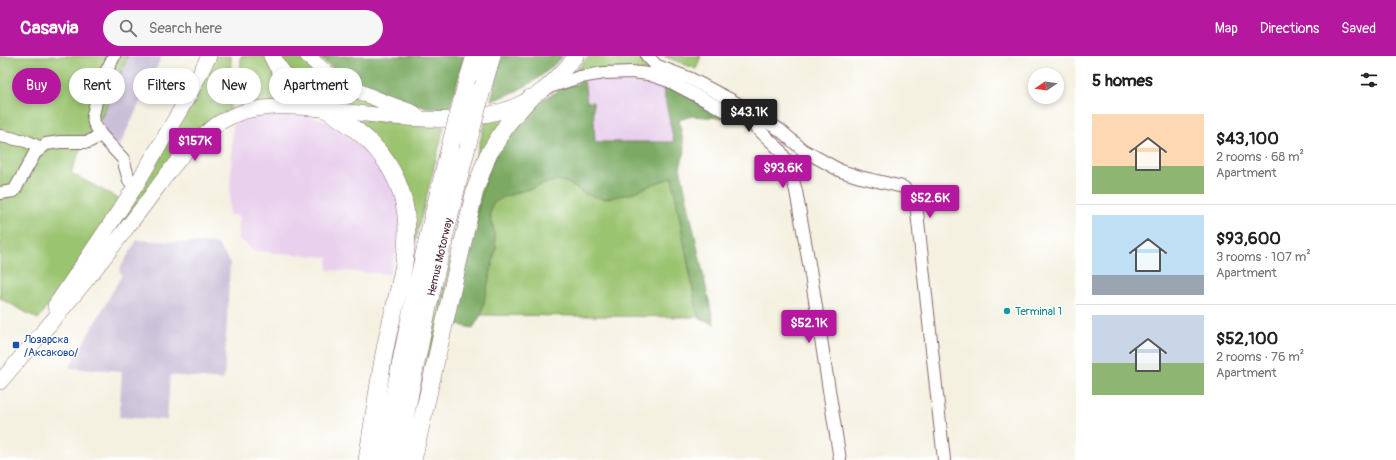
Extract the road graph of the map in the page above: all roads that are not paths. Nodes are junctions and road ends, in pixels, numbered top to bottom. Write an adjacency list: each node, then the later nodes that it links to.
1 (114, 56): 13 (street)
2 (209, 56): 16 (main road)
3 (272, 56): 11 (highway)
4 (308, 56): 12 (main road)
5 (475, 56): 21 (highway, Hemus Motorway, bridge)
6 (492, 56): 22 (highway, Hemus Motorway, bridge)
7 (576, 56): 9 (main road)
8 (651, 60): 10 (street)
9 (537, 94): 10 (street); 12 (main road); 23 (highway)
10 (729, 105): 24 (street); 25 (street)
11 (326, 109): 12 (main road); 18 (main road); 20 (highway)
12 (427, 118)
13 (101, 135): 15 (street); 16 (street)
14 (0, 136): 15 (street)
15 (41, 148): 17 (street)
16 (135, 187): 18 (main road)
17 (0, 193)
18 (31, 344): 19 (main road)
19 (0, 382)
20 (367, 460)
21 (383, 460)
22 (398, 460)
23 (413, 460)
24 (840, 460)
25 (944, 460)

